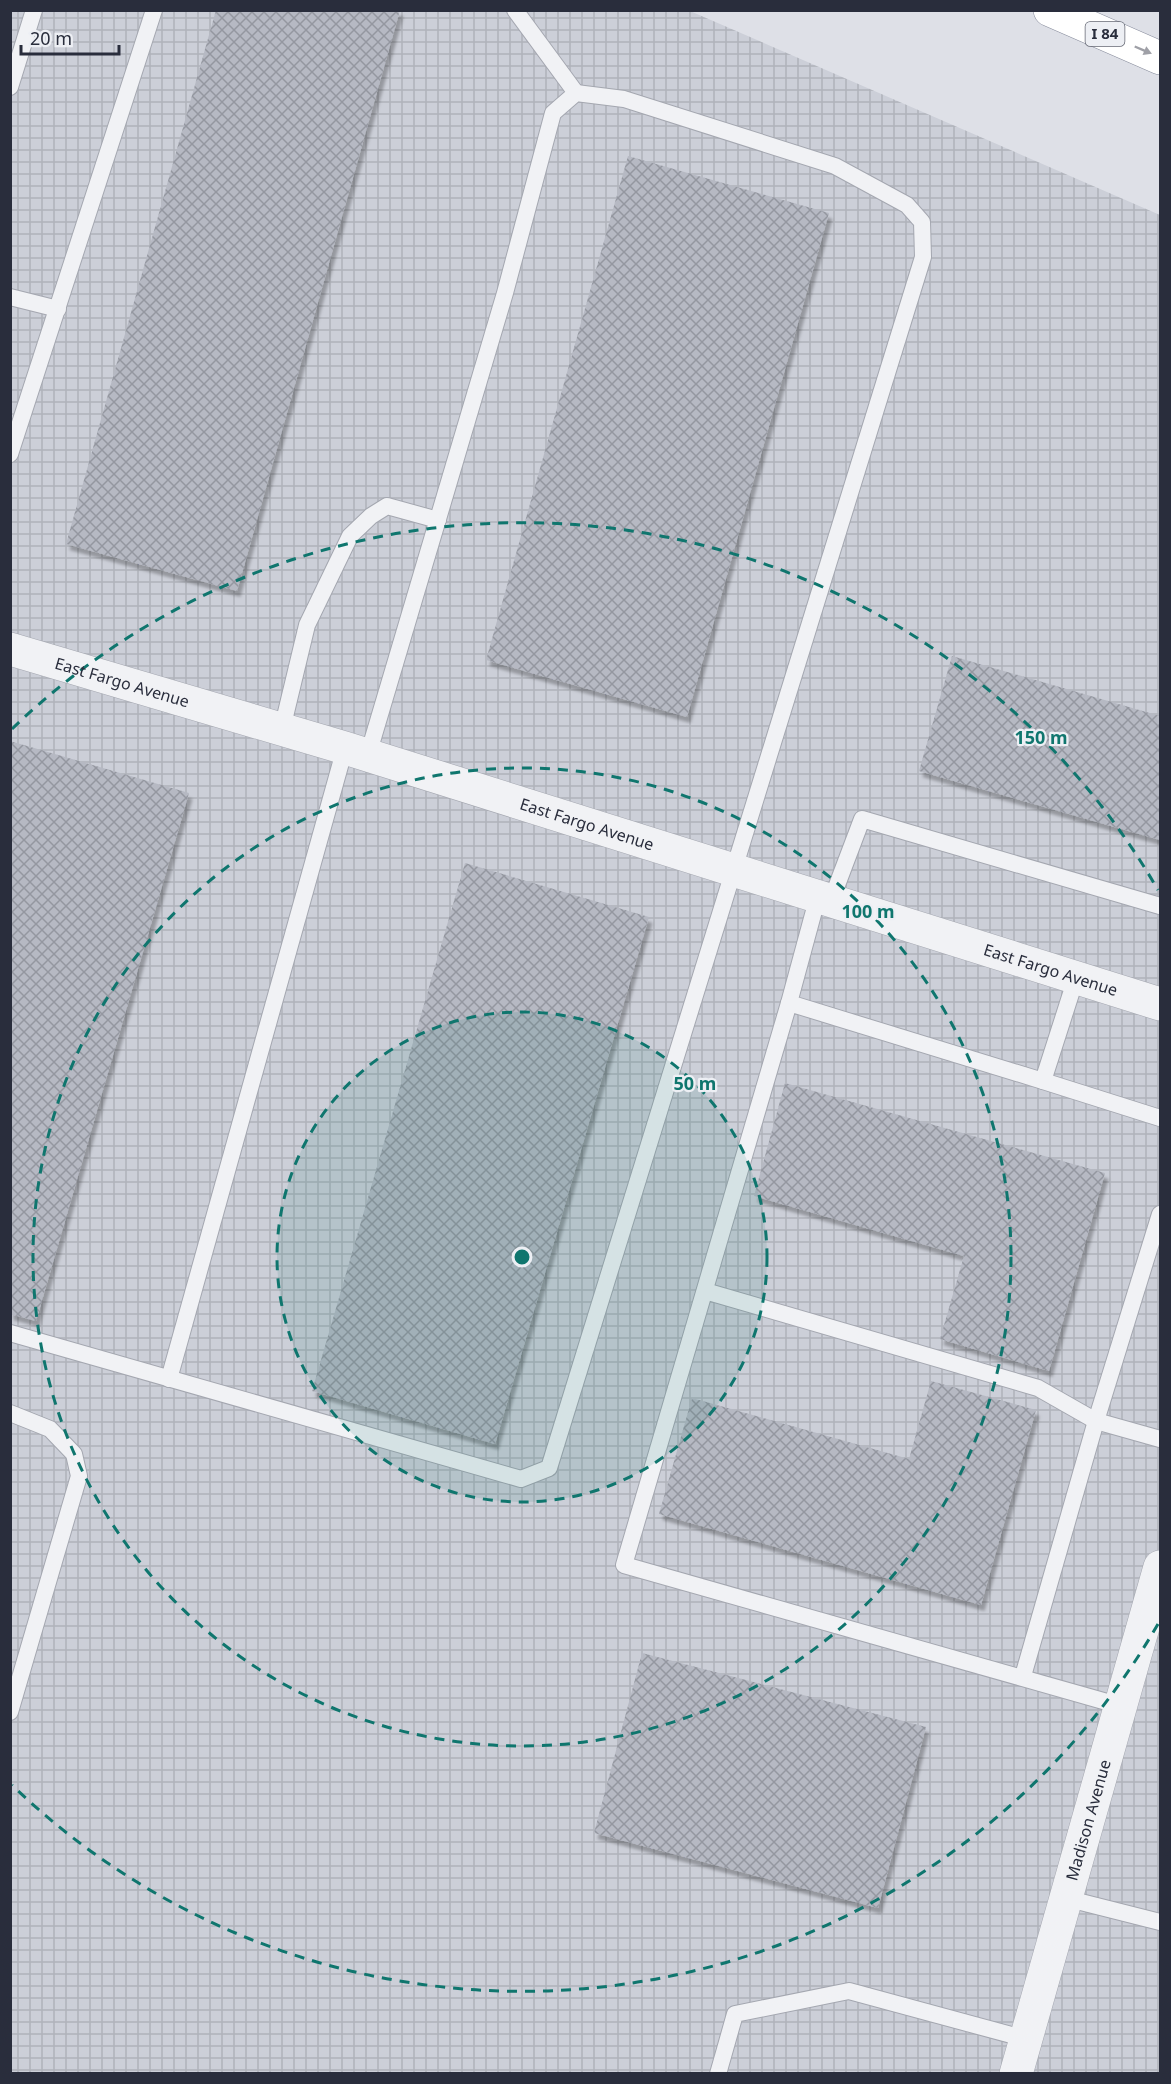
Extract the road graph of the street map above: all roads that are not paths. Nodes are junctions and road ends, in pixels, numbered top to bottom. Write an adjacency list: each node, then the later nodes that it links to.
1 (34, 10): 6 (lane)
2 (154, 10): 9 (lane)
3 (515, 10): 7 (lane)
4 (1050, 10): 5 (highway, I 84, one-way to 5)
5 (1161, 58)
6 (10, 87)
7 (576, 93): 11 (lane); 15 (lane)
8 (10, 297): 9 (lane)
9 (58, 309): 10 (lane)
10 (10, 454)
11 (438, 520): 13 (lane); 14 (lane)
12 (10, 649): 13 (street, East Fargo Avenue)
13 (282, 729): 14 (street, East Fargo Avenue)
14 (357, 751): 15 (street, East Fargo Avenue); 27 (lane)
15 (732, 869): 16 (street, East Fargo Avenue); 27 (lane)
16 (824, 898): 17 (lane); 18 (street, East Fargo Avenue); 19 (lane)
17 (1161, 906)
18 (1076, 978): 20 (street, East Fargo Avenue); 21 (lane)
19 (789, 1003): 21 (lane); 25 (lane)
20 (1161, 1004)
21 (1043, 1081): 22 (lane)
22 (1161, 1118)
23 (1161, 1214): 24 (lane)
24 (1156, 1244): 29 (lane)
25 (705, 1291): 29 (lane); 32 (lane)
26 (10, 1333): 27 (lane)
27 (169, 1378)
28 (10, 1413): 34 (lane)
29 (1096, 1421): 30 (lane); 32 (lane)
30 (1161, 1439)
31 (1161, 1567): 33 (street, Madison Avenue)
32 (1023, 1677): 33 (lane)
33 (1121, 1706): 35 (street, Madison Avenue)
34 (10, 1712)
35 (1065, 1898): 36 (lane); 37 (street, Madison Avenue)
36 (1161, 1922)
37 (1026, 2039): 38 (lane); 39 (street, Madison Avenue)
38 (718, 2073)
39 (1016, 2073)

